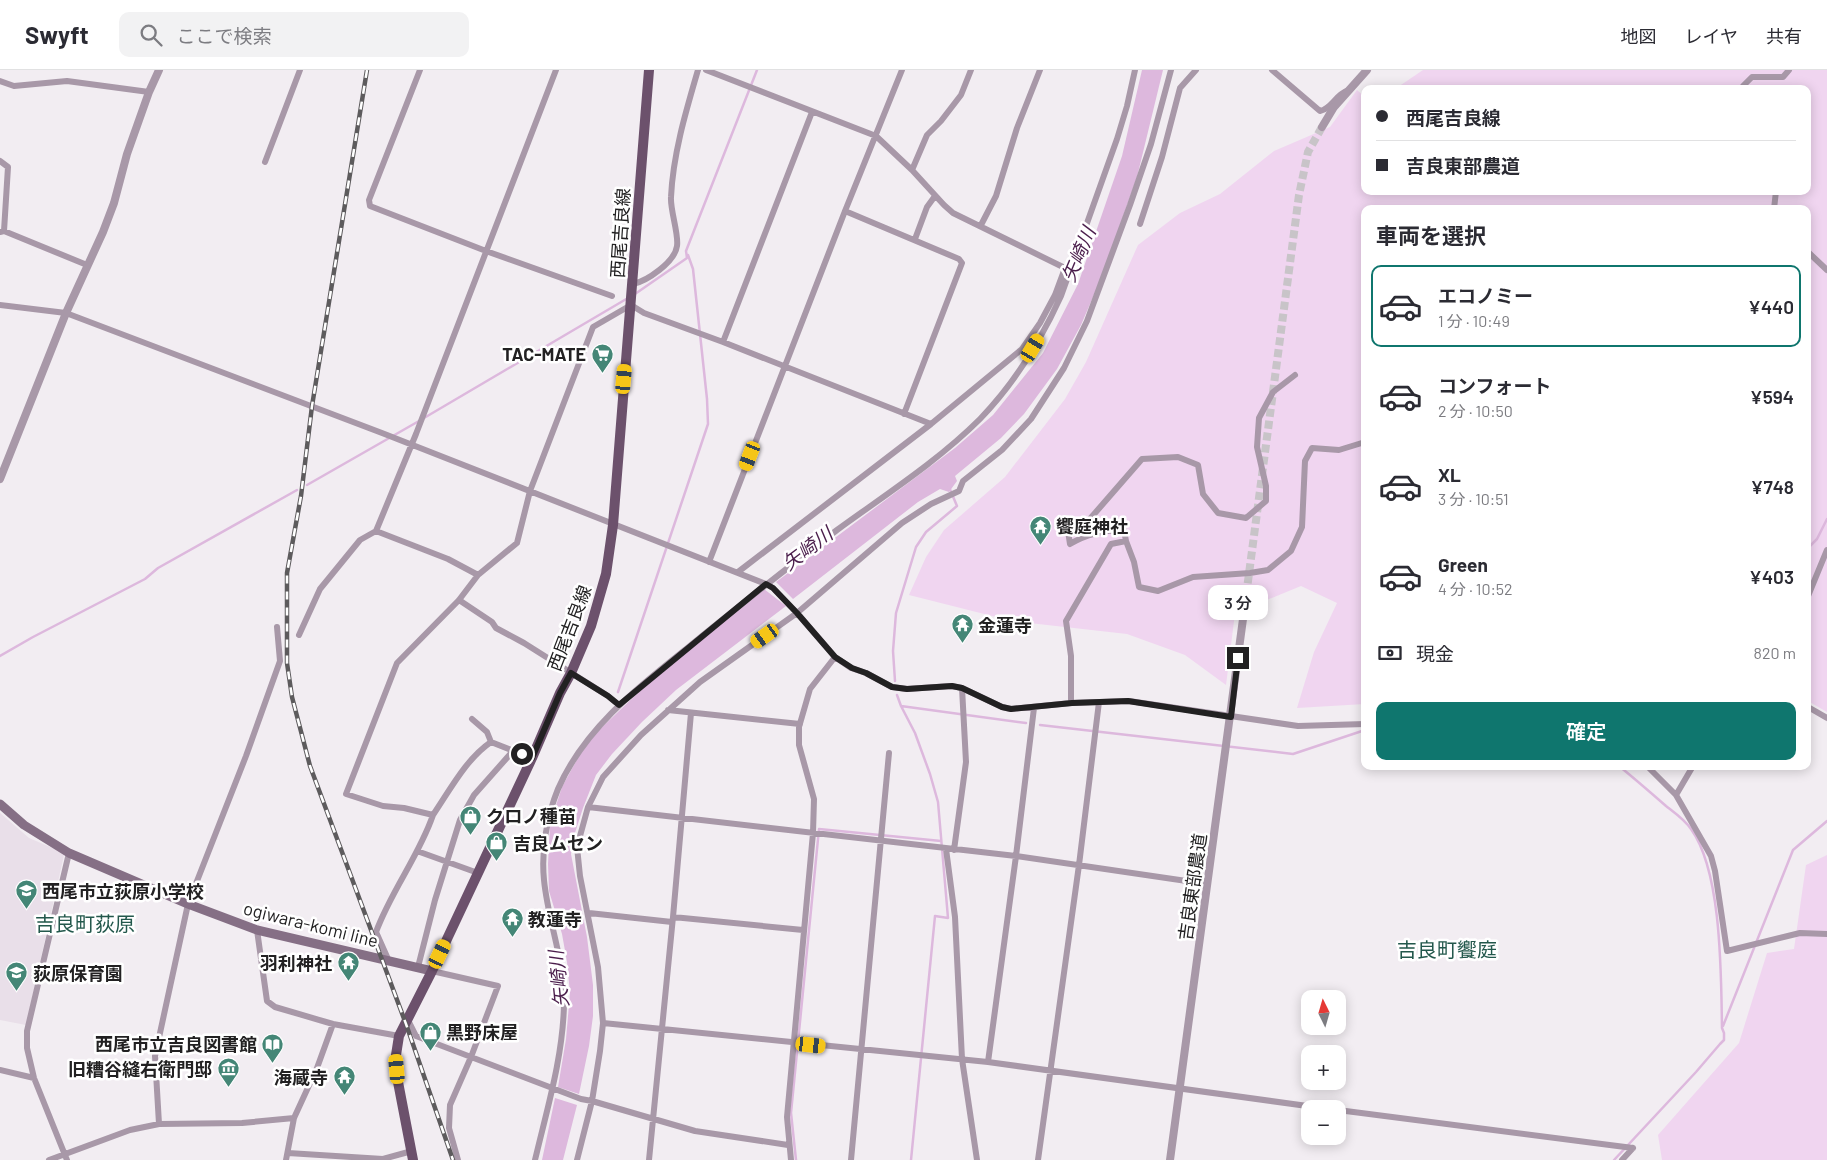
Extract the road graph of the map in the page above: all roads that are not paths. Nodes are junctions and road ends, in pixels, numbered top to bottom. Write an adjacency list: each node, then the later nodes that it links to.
1 (159, 70): 20 (street)
2 (300, 70): 25 (street)
3 (420, 70): 33 (street)
4 (556, 70): 33 (street)
5 (649, 70): 38 (main road, 西尾吉良線)
6 (698, 70): 38 (street)
7 (706, 70): 21 (street)
8 (902, 70): 23 (street)
9 (971, 70): 26 (street)
10 (1040, 70): 30 (street)
11 (1135, 70): 36 (street)
12 (1171, 70): 62 (street)
13 (1196, 70): 29 (street)
14 (1272, 70): 19 (street)
15 (1368, 70): 19 (street)
16 (1789, 70): 18 (street)
17 (0, 81): 20 (street)
18 (1744, 85)
19 (1350, 90): 22 (street)
20 (149, 92): 35 (street)
21 (812, 112): 23 (street); 43 (street)
22 (1322, 128)
23 (876, 136): 26 (street); 28 (street)
24 (0, 161): 31 (street)
25 (265, 162)
26 (912, 170): 27 (street)
27 (935, 196): 30 (street); 32 (street)
28 (845, 211): 32 (street); 44 (street)
29 (1140, 224)
30 (981, 226): 36 (street)
31 (2, 231): 35 (street)
32 (915, 239): 46 (street)
33 (486, 251): 39 (street); 49 (street)
34 (1811, 255): 37 (street)
35 (87, 264): 42 (street)
36 (1068, 269): 47 (street); 59 (street)
37 (1827, 270)
38 (633, 286): 41 (main road, 西尾吉良線)
39 (612, 296)
40 (0, 304): 42 (street)
41 (631, 305): 43 (street); 51 (street); 52 (main road, 西尾吉良線)
42 (66, 312): 49 (street); 50 (street)
43 (723, 342): 44 (street)
44 (784, 367): 46 (street); 56 (street)
45 (1295, 375): 54 (street)
46 (904, 414): 47 (street)
47 (931, 424): 57 (street)
48 (1361, 443): 54 (street)
49 (410, 445): 51 (street); 53 (street)
50 (0, 479)
51 (530, 491): 52 (street); 58 (street)
52 (613, 525): 56 (street); 67 (main road, 西尾吉良線)
53 (376, 531): 58 (street); 65 (street)
54 (1126, 541): 70 (street)
55 (1827, 550): 60 (street)
56 (709, 562): 57 (street)
57 (738, 572): 59 (street)
58 (478, 575): 61 (street)
59 (766, 584): 62 (street); 71 (street)
60 (1811, 589)
61 (458, 600): 67 (street); 90 (street)
62 (797, 613): 66 (street); 74 (street)
63 (1243, 619): 76 (street, 吉良東部農道)
64 (277, 627): 103 (street)
65 (300, 635)
66 (835, 657): 68 (street); 79 (street)
67 (571, 673): 71 (street); 84 (main road, 西尾吉良線)
68 (962, 688): 72 (street); 96 (street)
69 (1099, 702): 70 (street); 76 (street); 100 (street)
70 (1072, 703): 72 (street)
71 (619, 705): 126 (street)
72 (1034, 708): 98 (street)
73 (1811, 709): 77 (street)
74 (668, 710): 75 (street); 89 (street)
75 (690, 714): 79 (street); 91 (street)
76 (1231, 717): 80 (street); 102 (street, 吉良東部農道)
77 (1827, 718)
78 (472, 719): 81 (street)
79 (800, 724): 92 (street)
80 (1361, 724)
81 (491, 742): 82 (street); 90 (street)
82 (513, 751): 84 (street); 99 (street)
83 (889, 753): 93 (street)
84 (532, 758): 101 (main road, 西尾吉良線)
85 (1651, 770): 87 (street)
86 (1691, 770): 87 (street)
87 (1676, 795): 108 (street)
88 (0, 804): 97 (main road, ogiwara-komi line)
89 (588, 807): 91 (street); 104 (street)
90 (434, 815): 95 (street)
91 (682, 817): 92 (street); 105 (street)
92 (813, 833): 93 (street); 107 (street)
93 (880, 839): 94 (street); 118 (street)
94 (946, 849): 96 (street); 120 (street)
95 (417, 850): 99 (street); 109 (street)
96 (954, 850): 98 (street)
97 (69, 853): 103 (main road, ogiwara-komi line); 124 (street)
98 (1016, 856): 100 (street); 121 (street)
99 (446, 862): 101 (street); 110 (street)
100 (1079, 865): 102 (street); 123 (street)
101 (478, 873): 111 (main road, 西尾吉良線)
102 (1207, 884): 125 (street, 吉良東部農道)
103 (188, 904): 106 (main road, ogiwara-komi line); 132 (street)
104 (588, 913): 105 (street); 113 (street)
105 (673, 920): 107 (street); 115 (street)
106 (257, 930): 109 (main road, ogiwara-komi line); 114 (street)
107 (803, 930): 117 (street)
108 (1827, 934)
109 (388, 959): 110 (main road, ogiwara-komi line)
110 (418, 967): 111 (main road, ogiwara-komi line)
111 (432, 971): 112 (main road, 西尾吉良線); 119 (street)
112 (407, 1018): 116 (main road, 西尾吉良線); 119 (street)
113 (603, 1023): 115 (street); 127 (street)
114 (333, 1024): 116 (street); 130 (street)
115 (662, 1028): 117 (street); 131 (street)
116 (399, 1036): 135 (main road, 西尾吉良線)
117 (794, 1043): 118 (street); 133 (street)
118 (861, 1050): 120 (street); 144 (street)
119 (471, 1057): 126 (street); 139 (street)
120 (962, 1059): 121 (street); 145 (street)
121 (988, 1062): 123 (street)
122 (0, 1070): 124 (street)
123 (1050, 1071): 125 (street); 146 (street)
124 (34, 1078): 136 (street)
125 (1180, 1088): 128 (street); 147 (street, 吉良東部農道)
126 (555, 1090): 127 (street); 140 (street)
127 (592, 1101): 131 (street); 141 (street)
128 (1301, 1105)
129 (1346, 1111): 148 (street)
130 (294, 1118): 132 (street); 134 (street)
131 (653, 1119): 133 (street); 142 (street)
132 (159, 1124): 136 (street)
133 (788, 1145): 143 (street)
134 (288, 1153): 135 (street); 138 (street)
135 (413, 1155)
136 (66, 1157): 137 (street)
137 (49, 1160)
138 (286, 1160)
139 (458, 1160)
140 (534, 1160)
141 (577, 1160)
142 (648, 1160)
143 (791, 1160)
144 (851, 1160)
145 (977, 1160)
146 (1038, 1160)
147 (1170, 1160)
148 (1622, 1160)

